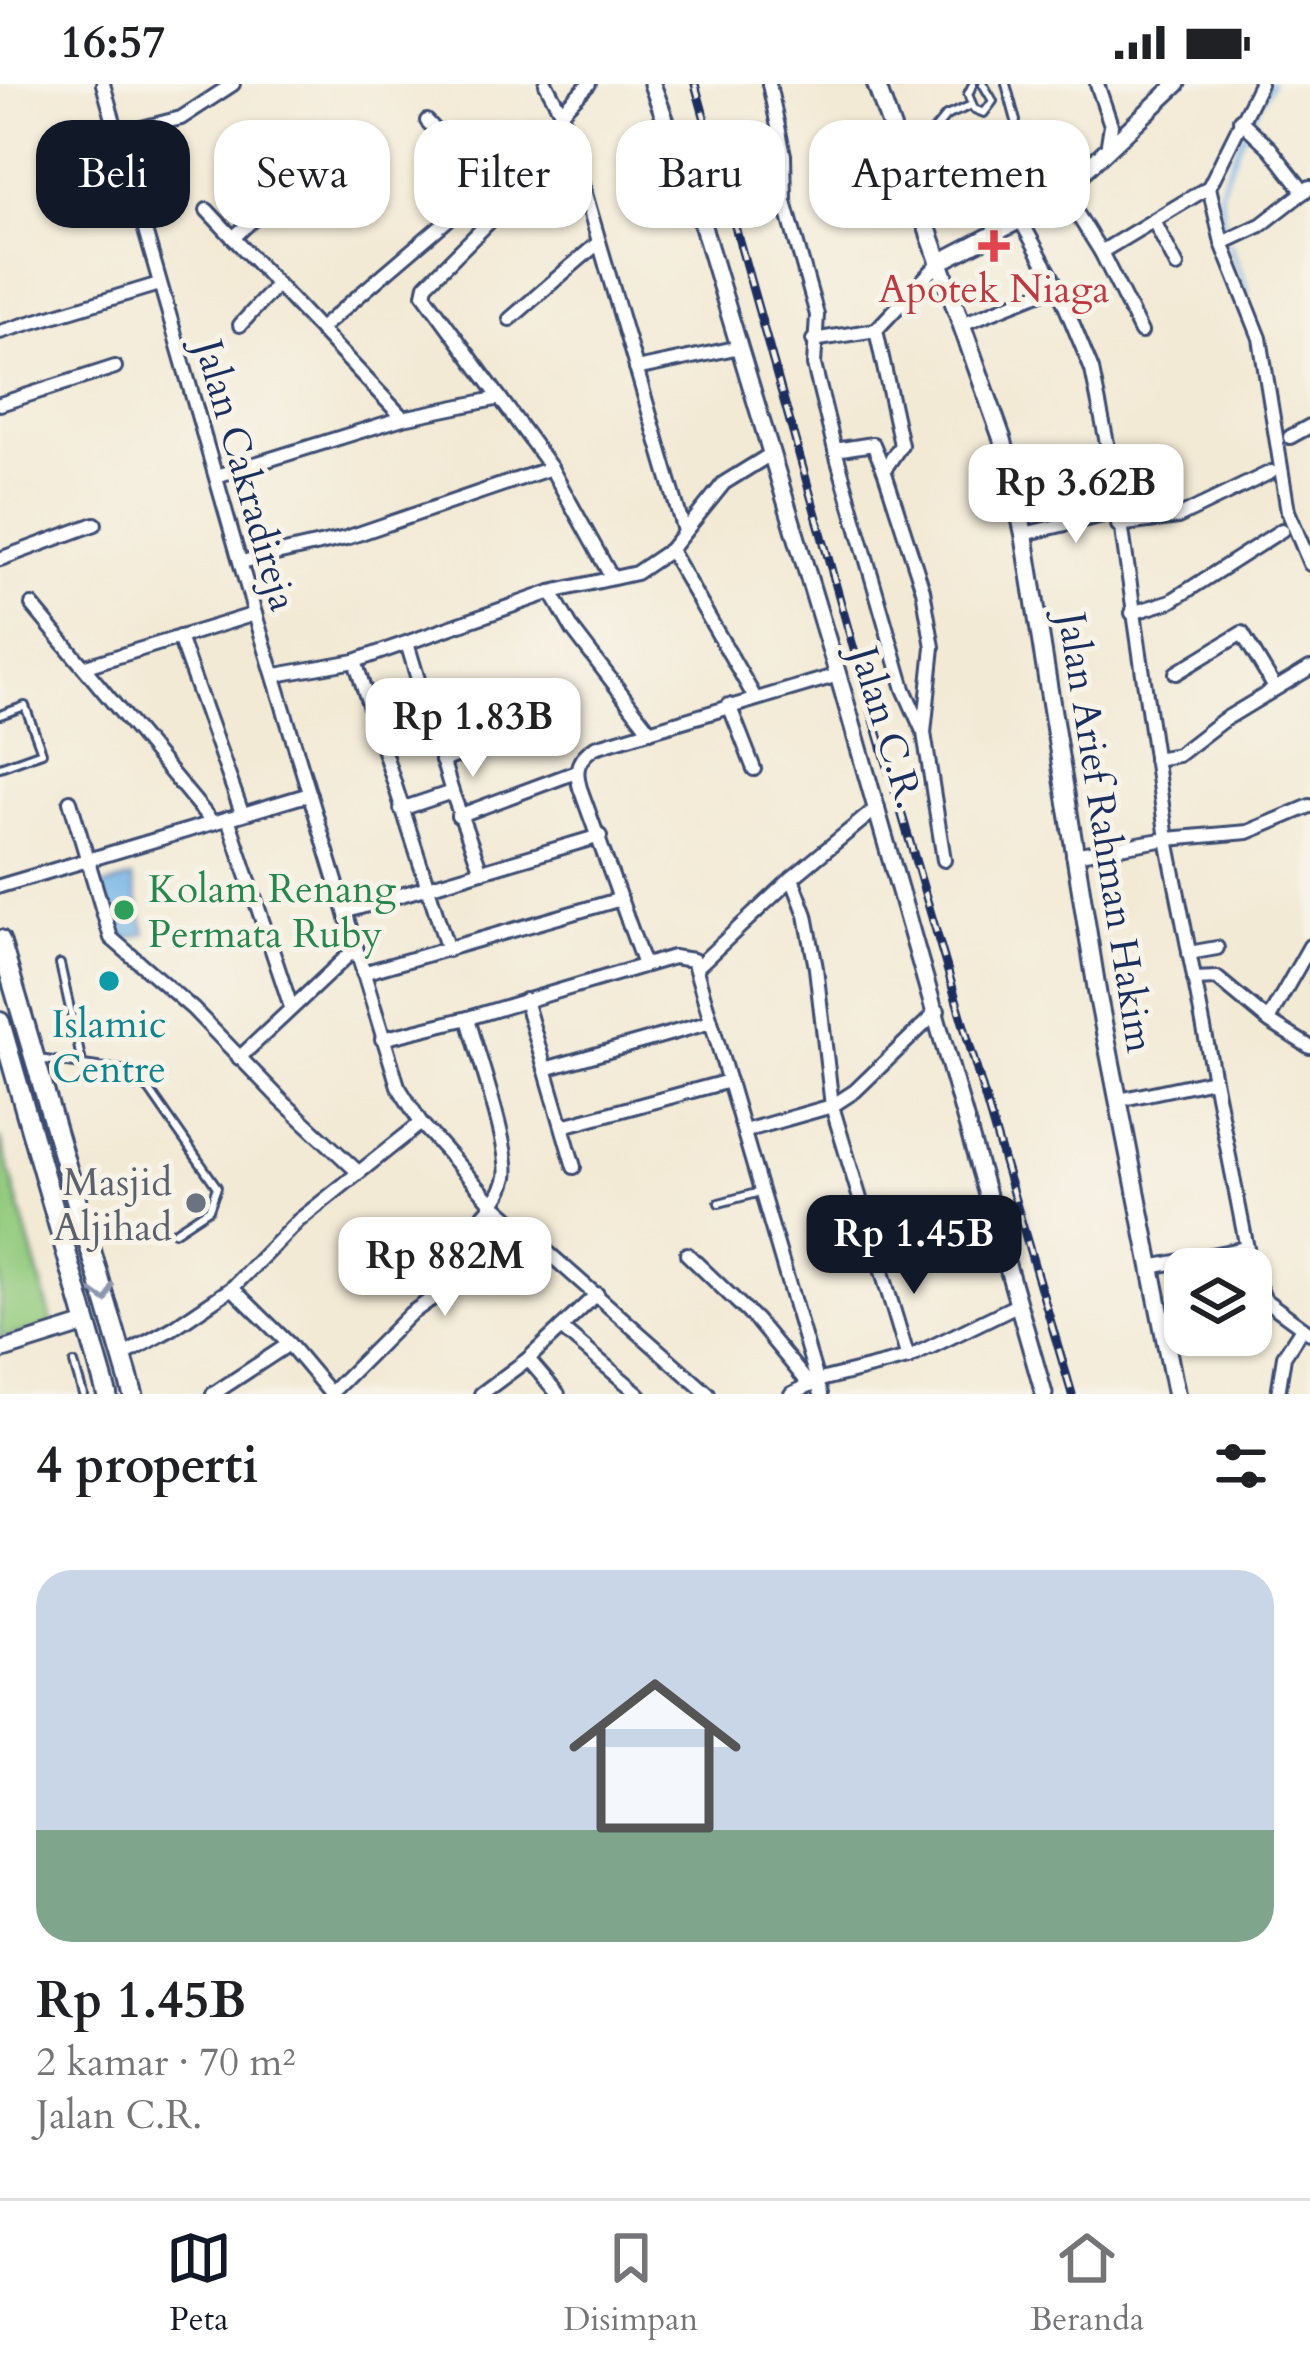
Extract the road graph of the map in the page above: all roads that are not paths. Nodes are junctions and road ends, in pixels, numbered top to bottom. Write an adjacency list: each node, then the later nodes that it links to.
1 (104, 84): 16 (street, Jalan Cakradireja)
2 (233, 84): 17 (street)
3 (546, 84): 15 (street)
4 (589, 84): 15 (street)
5 (652, 84): 55 (street, Jalan C.R.)
6 (769, 84): 54 (street)
7 (876, 84): 18 (main road, Jalan Arief Rahman Hakim)
8 (973, 84): 14 (lane)
9 (983, 84): 14 (lane)
10 (1006, 84): 20 (lane)
11 (1097, 84): 23 (street)
12 (1177, 84): 21 (street)
13 (1260, 84): 22 (street)
14 (972, 105): 19 (lane)
15 (561, 112): 40 (street)
16 (114, 120)
17 (173, 120)
18 (889, 120)
19 (943, 120)
20 (1015, 120)
21 (1136, 121): 23 (street); 24 (street)
22 (1245, 124): 26 (street); 27 (street)
23 (1111, 125): 24 (street)
24 (1106, 151): 25 (street)
25 (1090, 167)
26 (1209, 187): 29 (street); 39 (street)
27 (1307, 189): 39 (street)
28 (207, 210): 38 (street)
29 (1155, 223): 41 (street); 43 (street)
30 (144, 228): 44 (street, Jalan Cakradireja)
31 (244, 228): 38 (street)
32 (438, 228): 50 (street)
33 (486, 228): 58 (street)
34 (928, 228): 42 (main road, Jalan Arief Rahman Hakim)
35 (1006, 228): 42 (street)
36 (1025, 228): 46 (street)
37 (1086, 228): 41 (street)
38 (233, 238): 45 (street)
39 (1226, 242): 77 (street)
40 (598, 243): 47 (street); 57 (street)
41 (1101, 252): 53 (street)
42 (940, 262): 48 (main road, Jalan Arief Rahman Hakim); 51 (street)
43 (1177, 266)
44 (159, 284): 52 (street); 68 (street, Jalan Cakradireja)
45 (277, 286): 49 (street); 50 (street)
46 (1057, 286): 48 (street); 69 (street)
47 (510, 319)
48 (962, 324): 73 (main road, Jalan Arief Rahman Hakim)
49 (240, 325)
50 (321, 328): 60 (street)
51 (876, 330): 54 (street); 66 (street)
52 (0, 332)
53 (1141, 332)
54 (813, 340): 63 (street)
55 (740, 346): 57 (street); 64 (street, Jalan C.R.)
56 (115, 367): 59 (street)
57 (636, 369): 72 (street)
58 (500, 398): 60 (street); 65 (street)
59 (0, 404)
60 (403, 418): 68 (street)
61 (1310, 426): 62 (street)
62 (1289, 437)
63 (836, 450): 66 (street); 97 (street)
64 (771, 454): 72 (street); 89 (street, Jalan C.R.)
65 (551, 468): 76 (street); 78 (street)
66 (884, 470): 97 (street)
67 (1271, 472): 69 (street)
68 (216, 476): 76 (street, Jalan Cakradireja)
69 (1117, 518): 73 (street); 81 (street)
70 (95, 524): 75 (street)
71 (1282, 530): 81 (street)
72 (684, 531): 74 (street)
73 (1024, 534): 114 (main road, Jalan Arief Rahman Hakim)
74 (670, 550): 78 (street); 92 (street)
75 (0, 559)
76 (242, 562): 82 (street, Jalan Cakradireja)
77 (1310, 564)
78 (612, 578): 79 (street)
79 (550, 592): 84 (street); 96 (street)
80 (32, 605): 86 (street)
81 (1132, 613): 99 (street)
82 (255, 614): 83 (street); 90 (street, Jalan Cakradireja)
83 (178, 637): 86 (street); 109 (street)
84 (407, 643): 85 (street); 98 (street)
85 (355, 661): 90 (street); 108 (street)
86 (86, 666): 111 (street)
87 (1310, 668): 91 (street)
88 (1176, 673): 91 (street)
89 (838, 675): 92 (street); 107 (street, Jalan C.R.)
90 (276, 676): 104 (street, Jalan Cakradireja)
91 (1276, 688): 99 (street)
92 (755, 698): 93 (street)
93 (729, 705): 96 (street); 101 (street)
94 (0, 715): 100 (lane)
95 (544, 724): 98 (street)
96 (650, 731): 102 (street)
97 (924, 733): 116 (street)
98 (442, 760): 103 (street)
99 (1155, 760): 113 (street)
100 (0, 766)
101 (754, 769)
102 (576, 772): 110 (street); 112 (street)
103 (452, 792): 108 (street); 110 (street)
104 (310, 794): 109 (street); 122 (street, Jalan Cakradireja)
105 (70, 801): 115 (street)
106 (1310, 806): 113 (street)
107 (878, 807): 118 (street); 136 (street, Jalan C.R.)
108 (401, 809): 120 (street)
109 (235, 816): 111 (street); 135 (street)
110 (458, 816): 117 (street)
111 (213, 823): 115 (street)
112 (600, 836): 117 (street); 121 (street)
113 (1167, 839): 114 (street); 128 (street)
114 (1073, 855): 149 (main road, Jalan Arief Rahman Hakim)
115 (88, 860): 119 (street); 143 (street)
116 (944, 860)
117 (481, 871): 120 (street)
118 (792, 878): 131 (street); 150 (street)
119 (0, 886)
120 (427, 886): 122 (street); 127 (street)
121 (621, 899): 127 (street); 130 (street)
122 (347, 911): 125 (street, Jalan Cakradireja)
123 (0, 940): 144 (main road)
124 (1310, 946): 138 (street)
125 (356, 948): 132 (street, Jalan Cakradireja); 135 (street)
126 (1216, 948): 128 (street)
127 (448, 950): 132 (street)
128 (1189, 953): 133 (street)
129 (60, 964): 145 (lane)
130 (644, 965): 131 (street); 134 (street)
131 (698, 968): 139 (street)
132 (363, 973): 141 (street, Jalan Cakradireja)
133 (1194, 979): 138 (street); 147 (street)
134 (525, 1000): 137 (street); 146 (street)
135 (291, 1007): 143 (street)
136 (938, 1011): 150 (street); 159 (street, Jalan C.R.)
137 (468, 1018): 141 (street); 158 (street)
138 (1268, 1020): 142 (street)
139 (711, 1022): 146 (street); 148 (street)
140 (2, 1033): 170 (main road)
141 (382, 1039): 151 (street, Jalan Cakradireja)
142 (1310, 1047)
143 (238, 1058): 155 (street)
144 (35, 1059): 145 (lane); 175 (main road, one-way to 175)
145 (82, 1064): 160 (lane)
146 (545, 1069): 152 (street)
147 (1213, 1080): 149 (street); 161 (street)
148 (728, 1081): 152 (street); 153 (street)
149 (1119, 1100): 165 (main road, Jalan Arief Rahman Hakim)
150 (832, 1106): 153 (street); 162 (street)
151 (421, 1123): 155 (street); 158 (street, Jalan Cakradireja)
152 (563, 1126): 154 (street)
153 (744, 1131): 156 (street)
154 (574, 1167)
155 (357, 1171): 166 (street)
156 (760, 1192): 157 (lane); 179 (street)
157 (718, 1203)
158 (493, 1204): 167 (street, Jalan Cakradireja); 185 (street)
159 (995, 1213): 162 (street); 168 (street, Jalan C.R.)
160 (174, 1232)
161 (1246, 1248)
162 (875, 1251): 176 (street)
163 (687, 1254): 179 (street)
164 (1164, 1264): 165 (street)
165 (1151, 1267): 191 (main road, Jalan Arief Rahman Hakim)
166 (232, 1288): 173 (street); 175 (street)
167 (597, 1294): 171 (street); 188 (street, Jalan Cakradireja)
168 (1017, 1305): 176 (street); 190 (street, Jalan C.R.)
169 (1272, 1305): 172 (street)
170 (86, 1324): 174 (street); 182 (main road)
171 (561, 1328): 177 (street); 187 (street)
172 (1306, 1330): 192 (street)
173 (290, 1344): 184 (street); 185 (street)
174 (0, 1351)
175 (122, 1357): 183 (main road)
176 (908, 1358): 179 (street)
177 (528, 1359): 180 (street); 186 (street)
178 (74, 1364): 181 (lane)
179 (817, 1386): 189 (street)
180 (486, 1393)
181 (83, 1394)
182 (107, 1394)
183 (133, 1394)
184 (213, 1394)
185 (331, 1394)
186 (558, 1394)
187 (639, 1394)
188 (708, 1394)
189 (791, 1394)
190 (1044, 1394)
191 (1176, 1394)
192 (1277, 1394)

